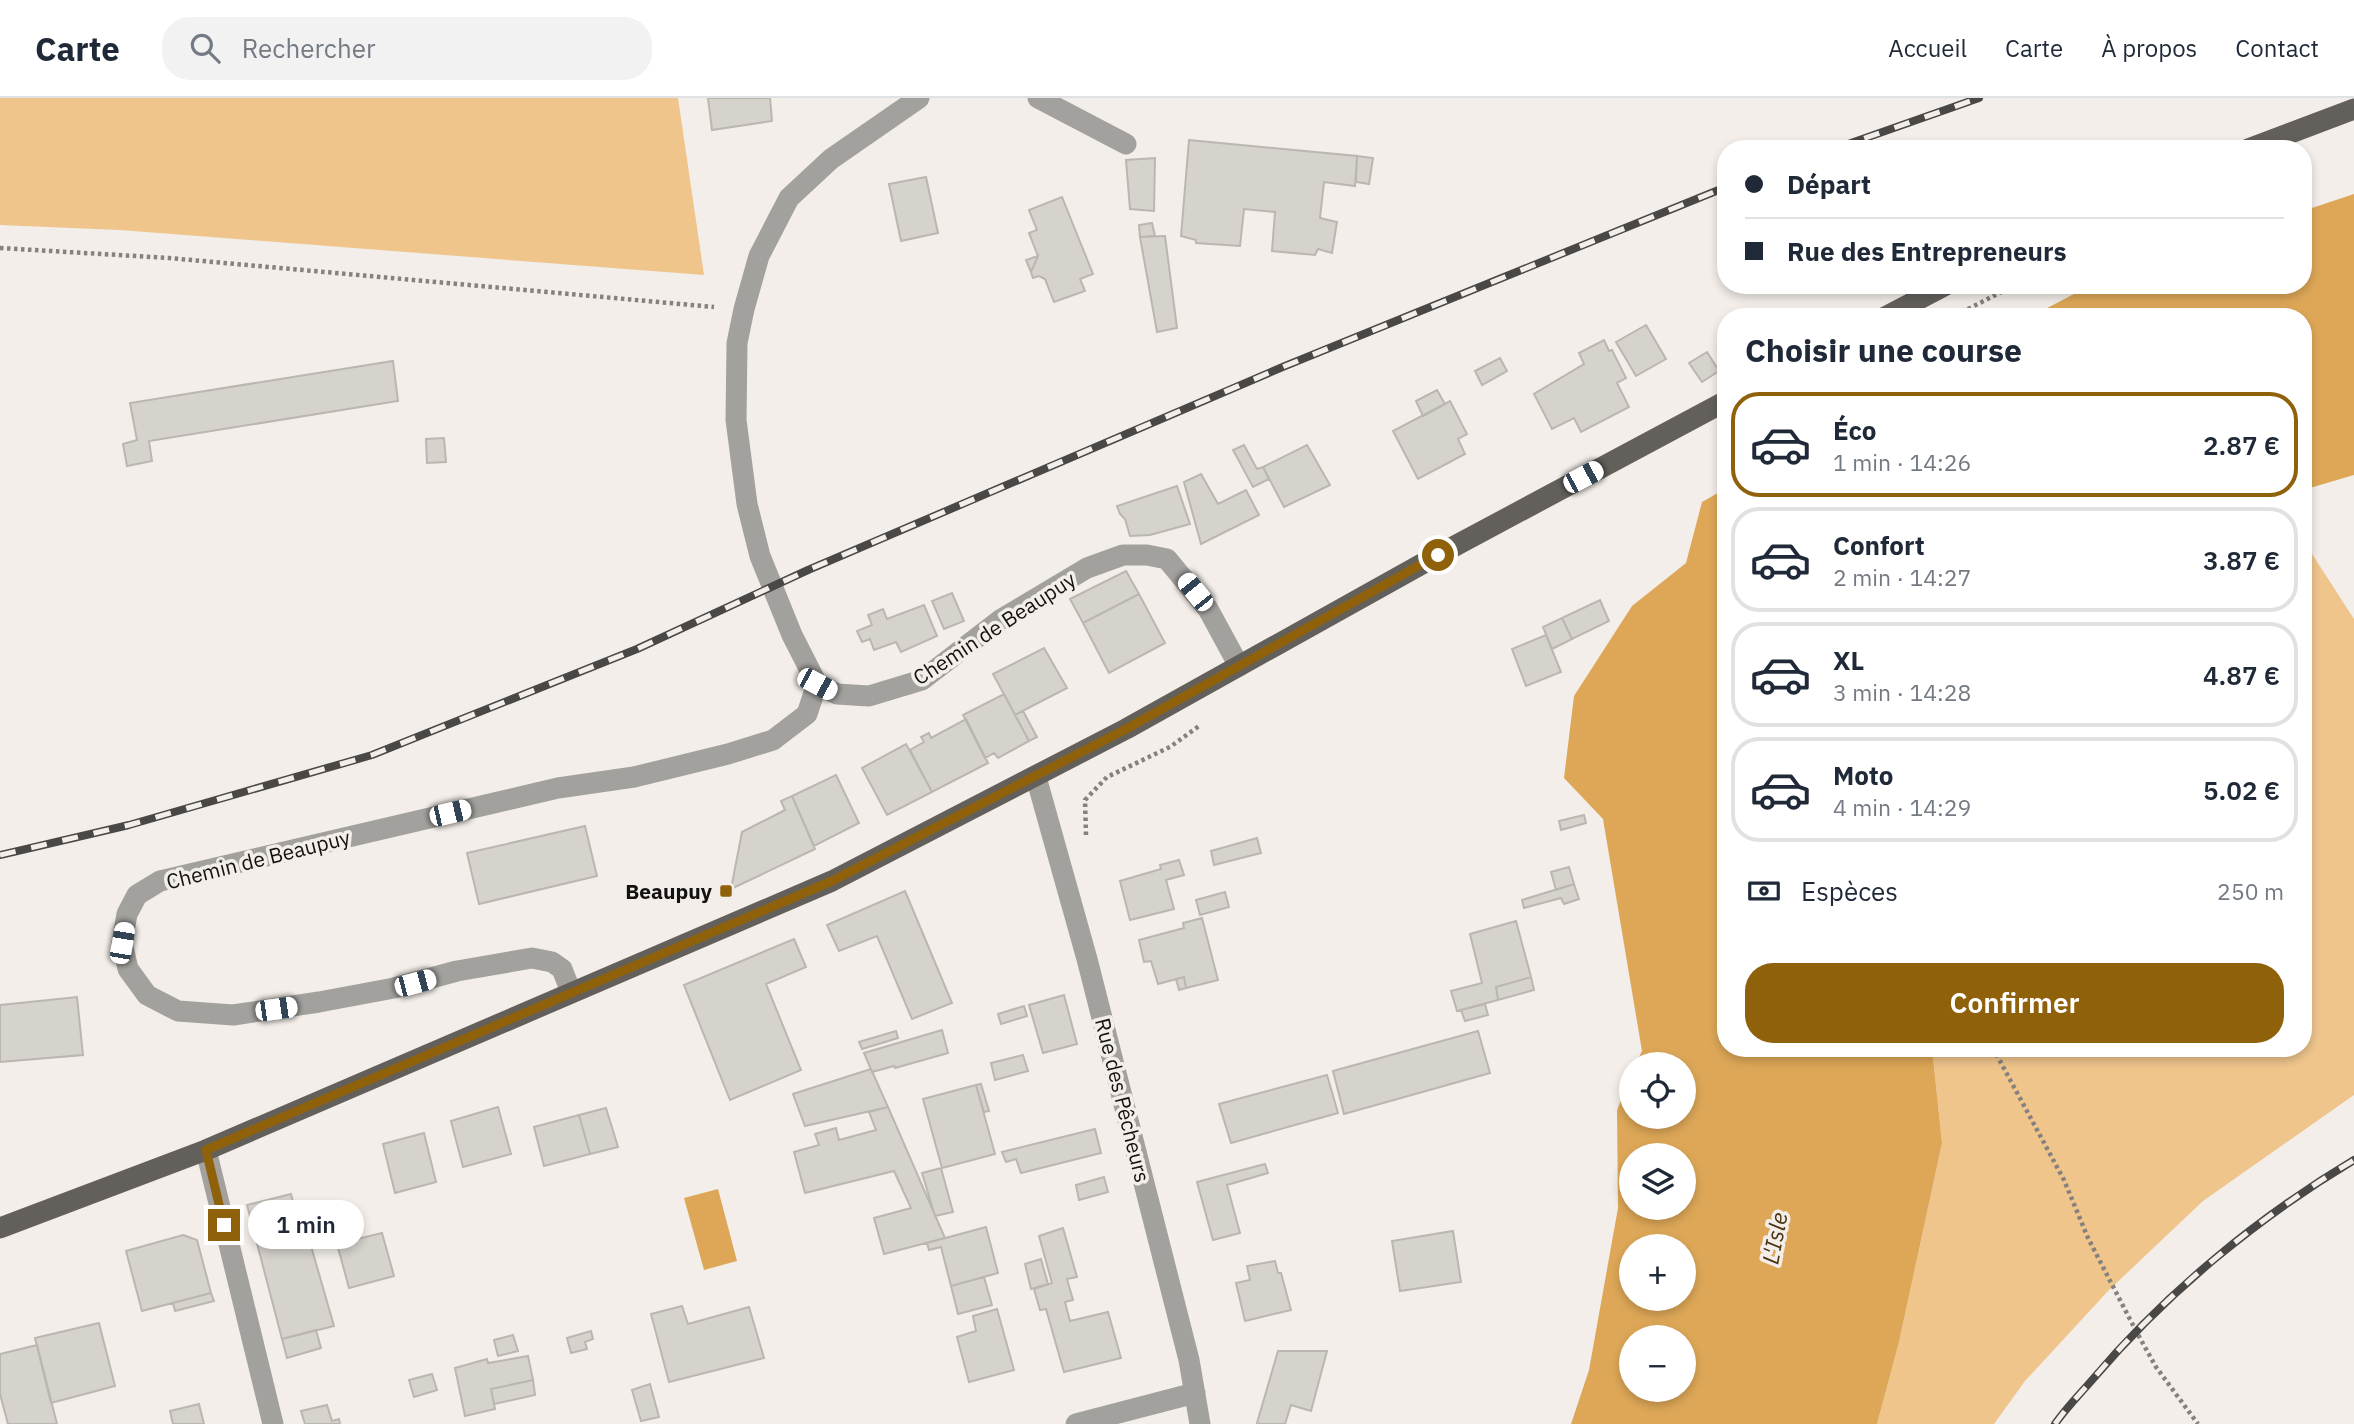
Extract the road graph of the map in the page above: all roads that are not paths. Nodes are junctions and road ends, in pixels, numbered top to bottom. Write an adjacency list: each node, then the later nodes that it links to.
1 (919, 98): 10 (street)
2 (1038, 98): 5 (street)
3 (2354, 109): 4 (main road)
4 (2272, 140)
5 (1126, 144)
6 (1929, 294): 7 (main road)
7 (1902, 308)
8 (1717, 406): 9 (main road)
9 (1239, 666): 10 (street, Chemin de Beaupuy); 11 (main road)
10 (817, 684): 12 (street, Chemin de Beaupuy)
11 (1036, 777): 12 (main road); 15 (street, Rue des Pêcheurs)
12 (571, 992): 13 (main road)
13 (206, 1150): 14 (main road); 16 (street)
14 (0, 1228)
15 (1195, 1393): 17 (street); 18 (street, Rue des Pêcheurs)
16 (273, 1424)
17 (1076, 1424)
18 (1200, 1424)

